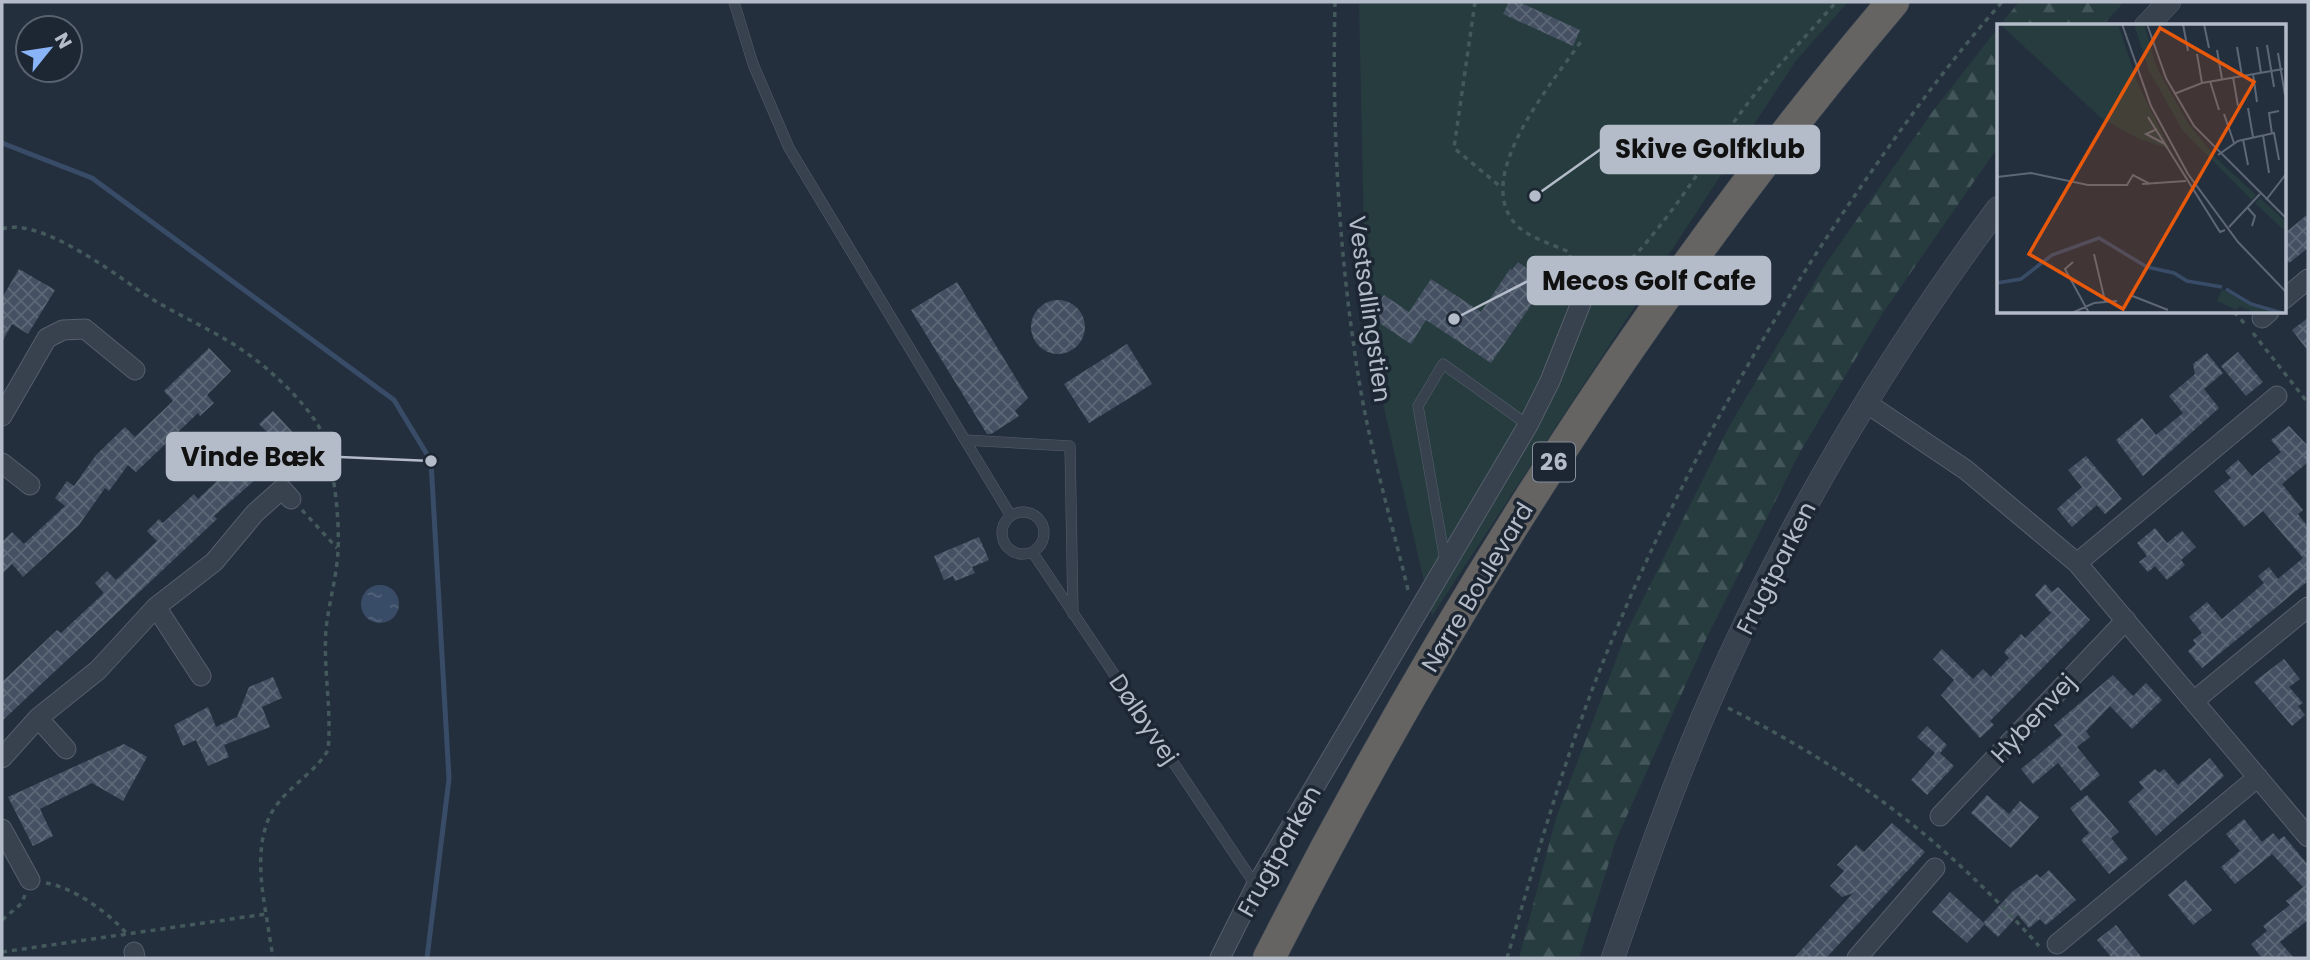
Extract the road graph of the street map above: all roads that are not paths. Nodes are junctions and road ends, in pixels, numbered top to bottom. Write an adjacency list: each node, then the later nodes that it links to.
1 (734, 2): 14 (lane)
2 (1893, 2): 40 (highway, Nørre Boulevard / 26)
3 (2169, 2): 4 (street)
4 (2148, 24)
5 (1997, 209): 11 (street, Frugtparken)
6 (2308, 279): 7 (street)
7 (2286, 297)
8 (1581, 303): 13 (street, Frugtparken)
9 (135, 370): 12 (street)
10 (2277, 396): 20 (street)
11 (1866, 402): 20 (street); 41 (street, Frugtparken)
12 (2, 416)
13 (1528, 425): 21 (street, Frugtparken); 21 (lane)
14 (965, 440): 18 (lane); 24 (lane)
15 (2, 463): 16 (street)
16 (30, 485)
17 (290, 499): 22 (street)
18 (1011, 516): 19 (lane); 19 (lane)
19 (1033, 553): 24 (lane, Dølbyvej)
20 (2077, 563): 25 (street)
21 (1446, 564): 37 (street, Frugtparken)
22 (156, 607): 26 (street); 28 (street)
23 (2308, 607): 27 (street)
24 (1073, 614): 37 (lane, Dølbyvej)
25 (2126, 620): 27 (street); 32 (street, Hybenvej)
26 (201, 676)
27 (2195, 699): 31 (street)
28 (38, 718): 29 (street); 30 (street)
29 (66, 748)
30 (2, 758)
31 (2258, 777): 34 (street); 38 (street)
32 (1940, 816)
33 (2, 829): 36 (street)
34 (2308, 837)
35 (1935, 868): 42 (street)
36 (30, 880)
37 (1256, 886): 39 (street, Frugtparken)
38 (2052, 949)
39 (1220, 958)
40 (1269, 958)
41 (1613, 958)
42 (1857, 958)

